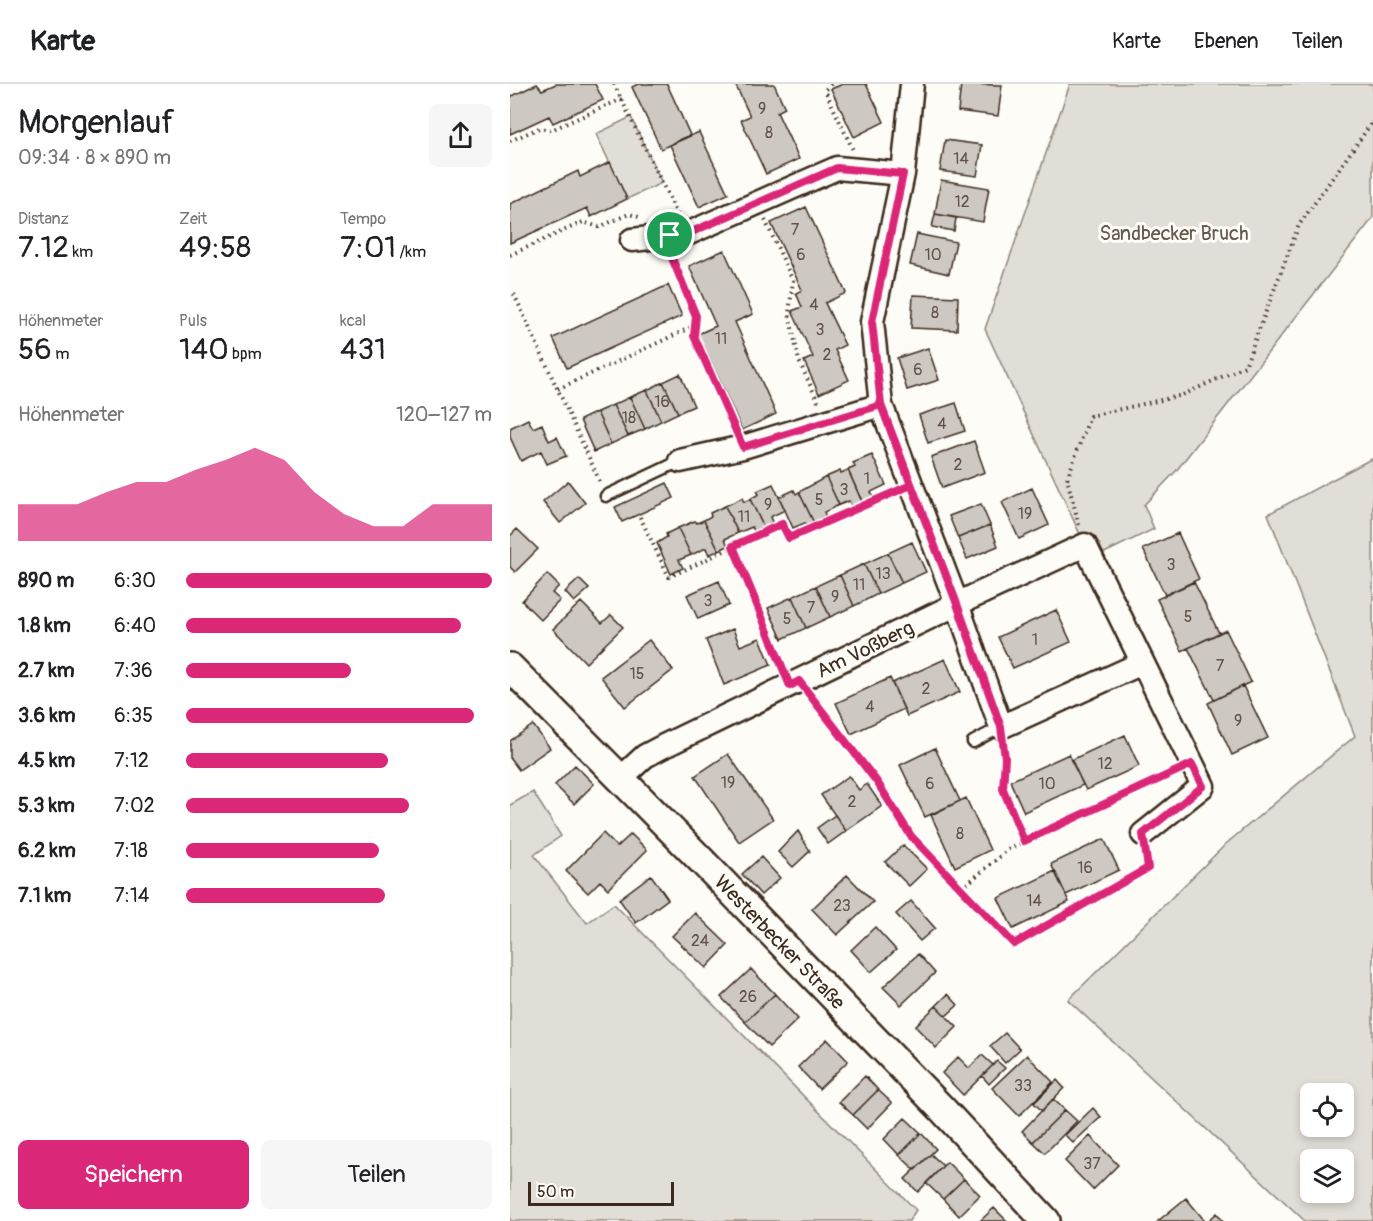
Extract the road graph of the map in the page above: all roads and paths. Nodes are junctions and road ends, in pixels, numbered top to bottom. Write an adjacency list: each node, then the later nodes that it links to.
1 (614, 84): 4 (path)
2 (831, 84): 7 (path)
3 (912, 84): 8 (street)
4 (622, 99): 6 (path); 10 (path)
5 (1373, 121): 23 (path)
6 (510, 141)
7 (862, 170): 8 (street); 9 (street)
8 (903, 174): 16 (street)
9 (757, 203): 10 (street); 17 (path)
10 (678, 234): 11 (street); 12 (path); 14 (path)
11 (633, 240)
12 (510, 255)
13 (514, 294): 15 (path)
14 (695, 325): 15 (path); 18 (path)
15 (558, 389): 21 (path)
16 (881, 405): 17 (street); 20 (street)
17 (827, 421): 18 (street)
18 (743, 447): 19 (street)
19 (680, 461): 21 (lane)
20 (911, 485): 24 (path); 25 (street)
21 (606, 496)
22 (640, 517): 24 (path)
23 (1084, 545): 25 (street, Am Voßberg); 26 (street)
24 (733, 546): 28 (path)
25 (957, 604): 28 (street, Am Voßberg); 29 (street)
26 (1142, 663): 29 (street); 31 (street)
27 (510, 667): 32 (street, Westerbecker Straße)
28 (794, 683): 32 (street, Am Voßberg); 35 (path)
29 (1001, 727): 30 (lane); 34 (path)
30 (973, 742)
31 (1192, 764): 33 (street); 34 (path)
32 (620, 779): 36 (street, Westerbecker Straße)
33 (1143, 834): 35 (path)
34 (1024, 841): 35 (path)
35 (962, 888)
36 (1046, 1221)

